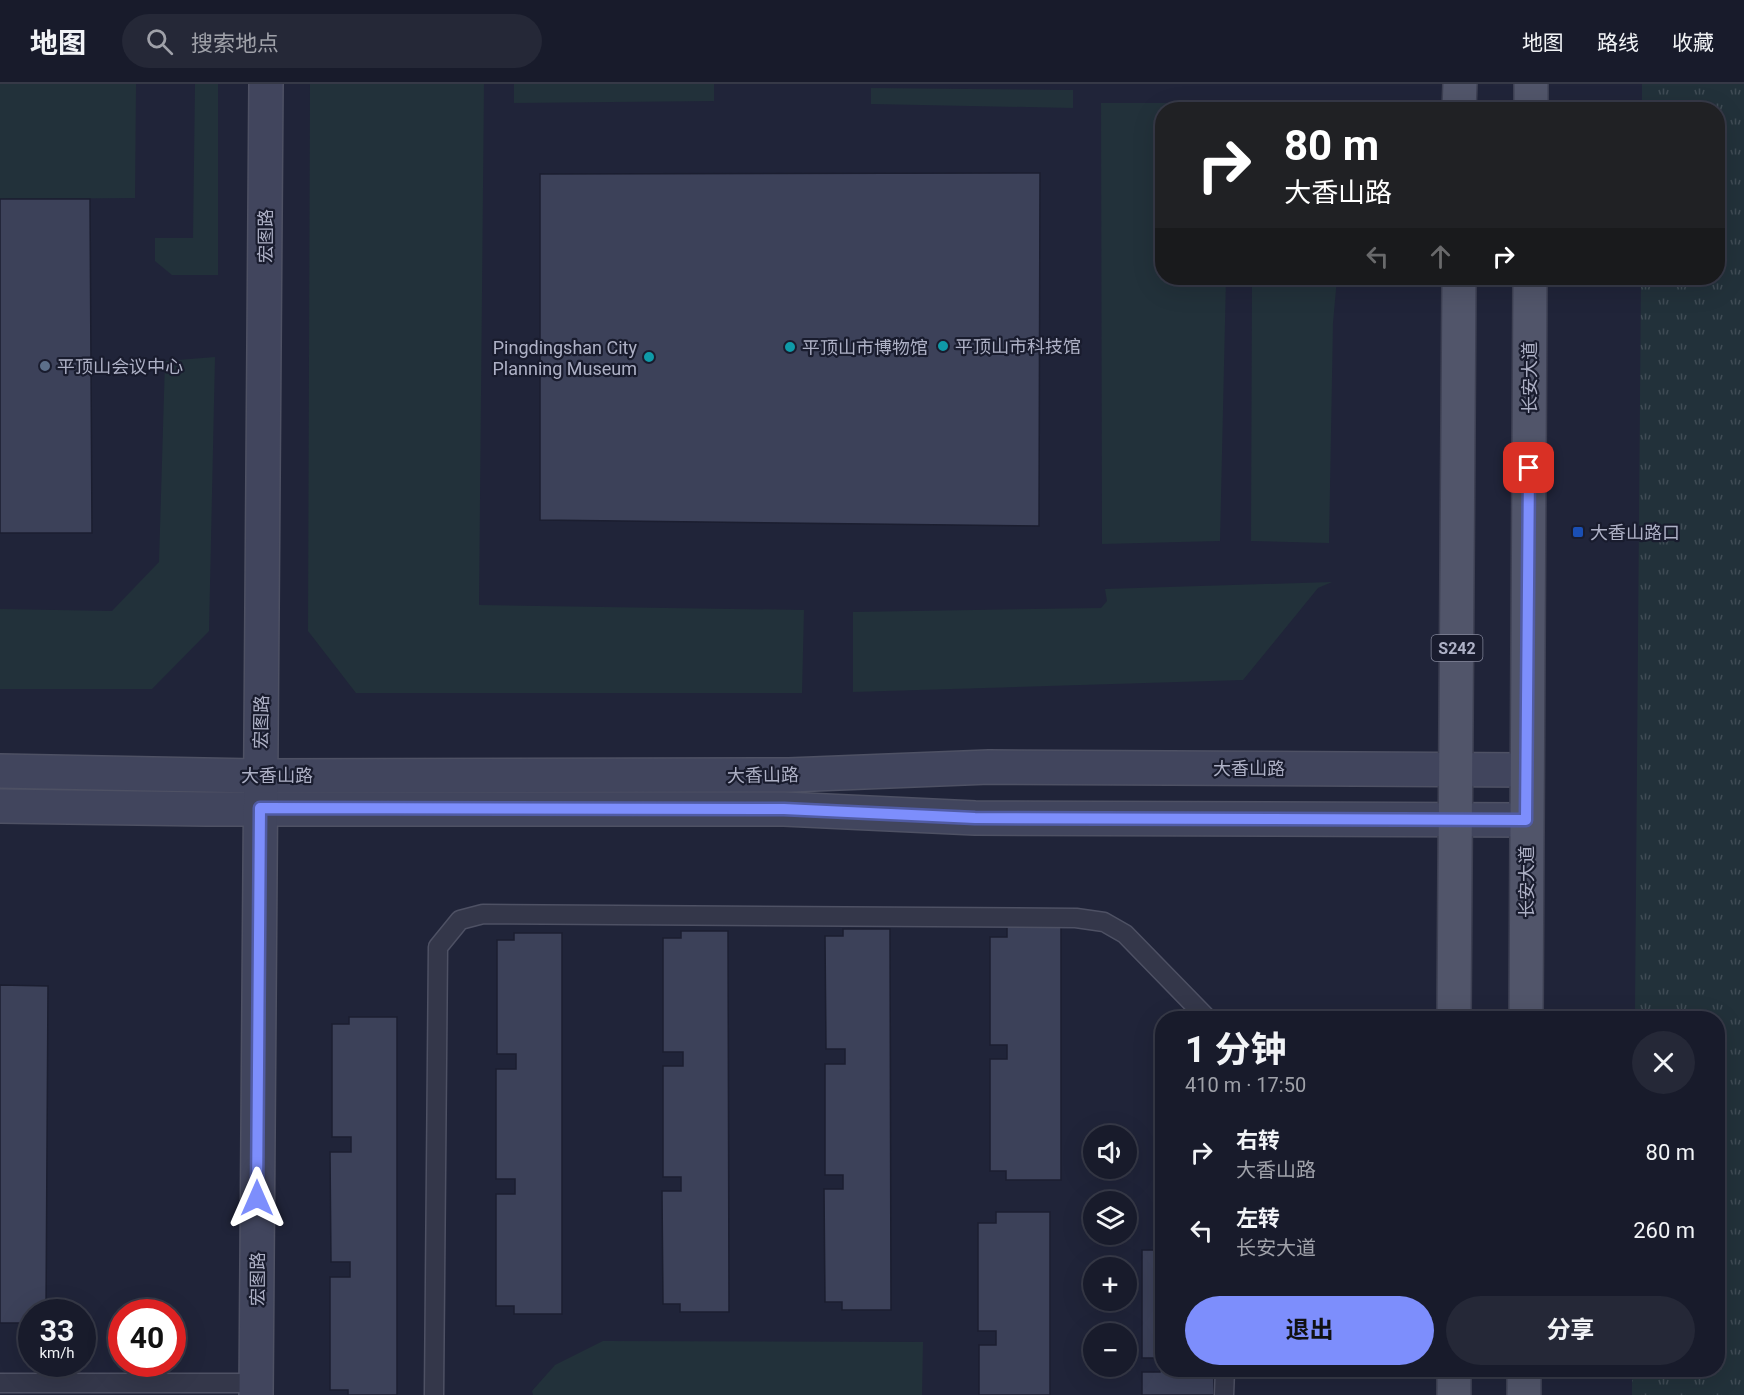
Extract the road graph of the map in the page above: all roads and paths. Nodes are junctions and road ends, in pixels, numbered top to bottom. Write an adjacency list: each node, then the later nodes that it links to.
1 (266, 84): 11 (main road, 宏图路)
2 (1460, 84): 4 (main road)
3 (1531, 84): 5 (main road)
4 (1459, 102)
5 (1531, 102)
6 (1459, 285): 8 (main road, S242)
7 (1530, 285): 9 (main road, 长安大道)
8 (1456, 769): 9 (main road, 大香山路); 11 (main road, 大香山路); 14 (main road, S242)
9 (1526, 770): 15 (main road, 长安大道)
10 (0, 771): 11 (main road, 大香山路)
11 (261, 776): 13 (main road, 宏图路)
12 (0, 806): 13 (main road, 大香山路)
13 (260, 808): 14 (main road, 大香山路); 23 (main road, 宏图路)
14 (1456, 819): 15 (main road, 大香山路); 17 (main road, S242)
15 (1526, 820): 18 (main road, 长安大道)
16 (1200, 1011): 24 (lane)
17 (1454, 1011)
18 (1526, 1011)
19 (1225, 1377): 25 (lane)
20 (1454, 1377): 26 (main road)
21 (1524, 1377): 27 (main road)
22 (0, 1383): 23 (lane)
23 (256, 1389)
24 (434, 1395)
25 (1224, 1395)
26 (1454, 1395)
27 (1524, 1395)

